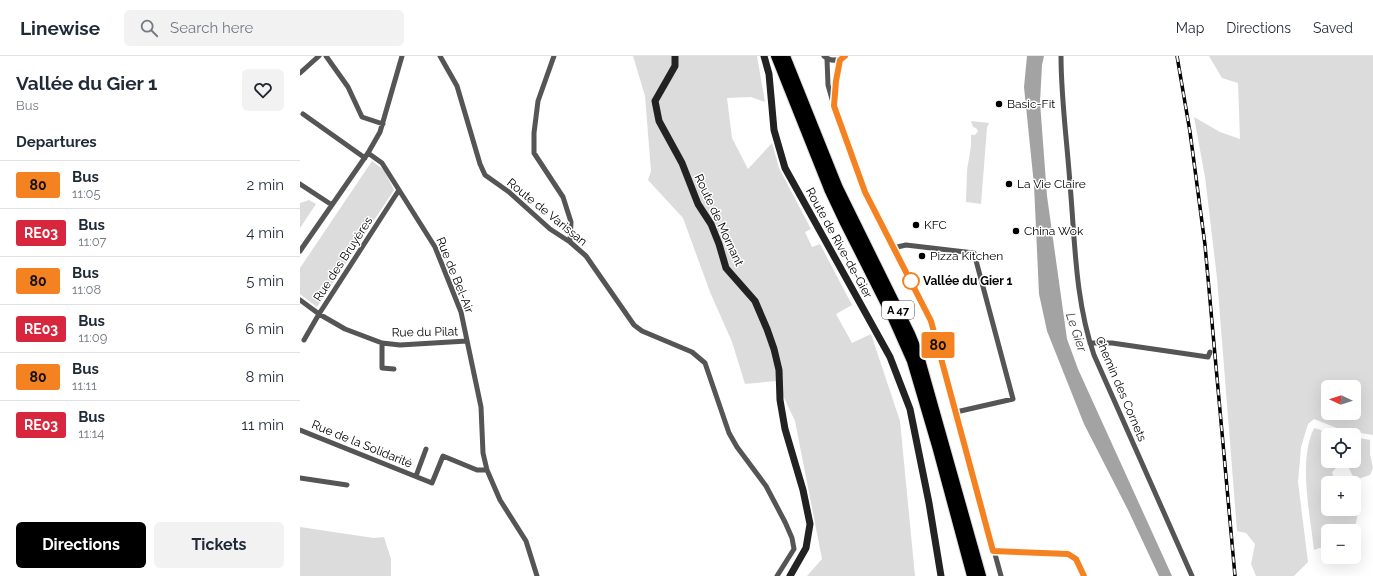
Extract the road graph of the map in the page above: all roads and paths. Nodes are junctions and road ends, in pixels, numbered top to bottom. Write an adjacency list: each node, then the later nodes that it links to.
1 (319, 56): 14 (street)
2 (326, 56): 17 (street)
3 (402, 56): 17 (street)
4 (440, 56): 22 (street, Route de Varissan)
5 (554, 56): 22 (street)
6 (676, 56): 43 (main road, Route de Mornant)
7 (764, 56): 44 (main road, Route de Rive-de-Gier)
8 (776, 56): 45 (highway, A 47)
9 (785, 56): 46 (highway, A 47)
10 (845, 56): 13 (street)
11 (1061, 56): 30 (street, Chemin des Cornets)
12 (826, 57): 13 (street); 15 (street)
13 (840, 60): 15 (street)
14 (300, 73)
15 (834, 106): 23 (street)
16 (303, 114): 18 (street, Rue de Bel-Air)
17 (383, 124): 18 (street)
18 (366, 156): 20 (street, Rue de Bel-Air); 21 (street)
19 (300, 184): 21 (street)
20 (399, 190): 26 (street, Rue des Bruyères); 28 (street, Rue de Bel-Air)
21 (332, 205): 24 (street)
22 (570, 242): 42 (street, Route de Varissan)
23 (893, 248): 33 (street); 33 (street)
24 (300, 251)
25 (300, 300): 26 (street, Rue du Pilat)
26 (319, 314): 27 (street, Rue des Bruyères); 29 (street, Rue du Pilat)
27 (304, 340)
28 (467, 341): 29 (street, Rue du Pilat); 36 (street, Rue de Bel-Air)
29 (382, 343): 32 (street, Rue du Pilat)
30 (1090, 343): 31 (street); 49 (street, Chemin des Cornets)
31 (1210, 352)
32 (394, 369)
33 (956, 412): 40 (street)
34 (300, 430): 37 (street, Rue de la Solidarité)
35 (426, 449): 37 (street)
36 (487, 470): 37 (street); 41 (street, Rue de Bel-Air)
37 (416, 476)
38 (300, 478): 39 (street)
39 (347, 484)
40 (993, 551): 47 (street); 48 (street)
41 (537, 576)
42 (777, 576)
43 (790, 576)
44 (941, 576)
45 (972, 576)
46 (981, 576)
47 (1001, 576)
48 (1084, 576)
49 (1192, 576)

